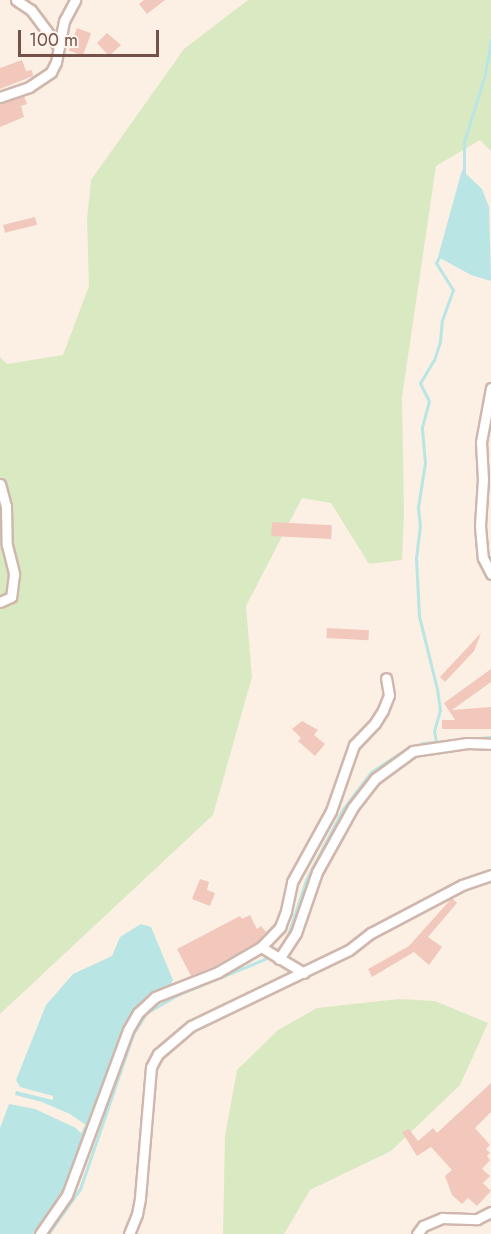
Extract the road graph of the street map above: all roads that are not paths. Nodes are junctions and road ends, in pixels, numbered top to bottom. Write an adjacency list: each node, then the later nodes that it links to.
1 (16, 0): 3 (street)
2 (75, 0): 3 (street)
3 (58, 46): 4 (street)
4 (0, 97)
5 (491, 388): 7 (street)
6 (0, 484): 8 (street)
7 (491, 574)
8 (0, 602)
9 (386, 678): 11 (street)
10 (491, 744): 11 (street)
11 (341, 811): 13 (street); 14 (street)
12 (491, 875): 15 (street)
13 (263, 949): 14 (street); 17 (street)
14 (278, 958): 15 (street)
15 (304, 973): 18 (street)
16 (491, 1212): 19 (street)
17 (40, 1234)
18 (129, 1234)
19 (417, 1234)

